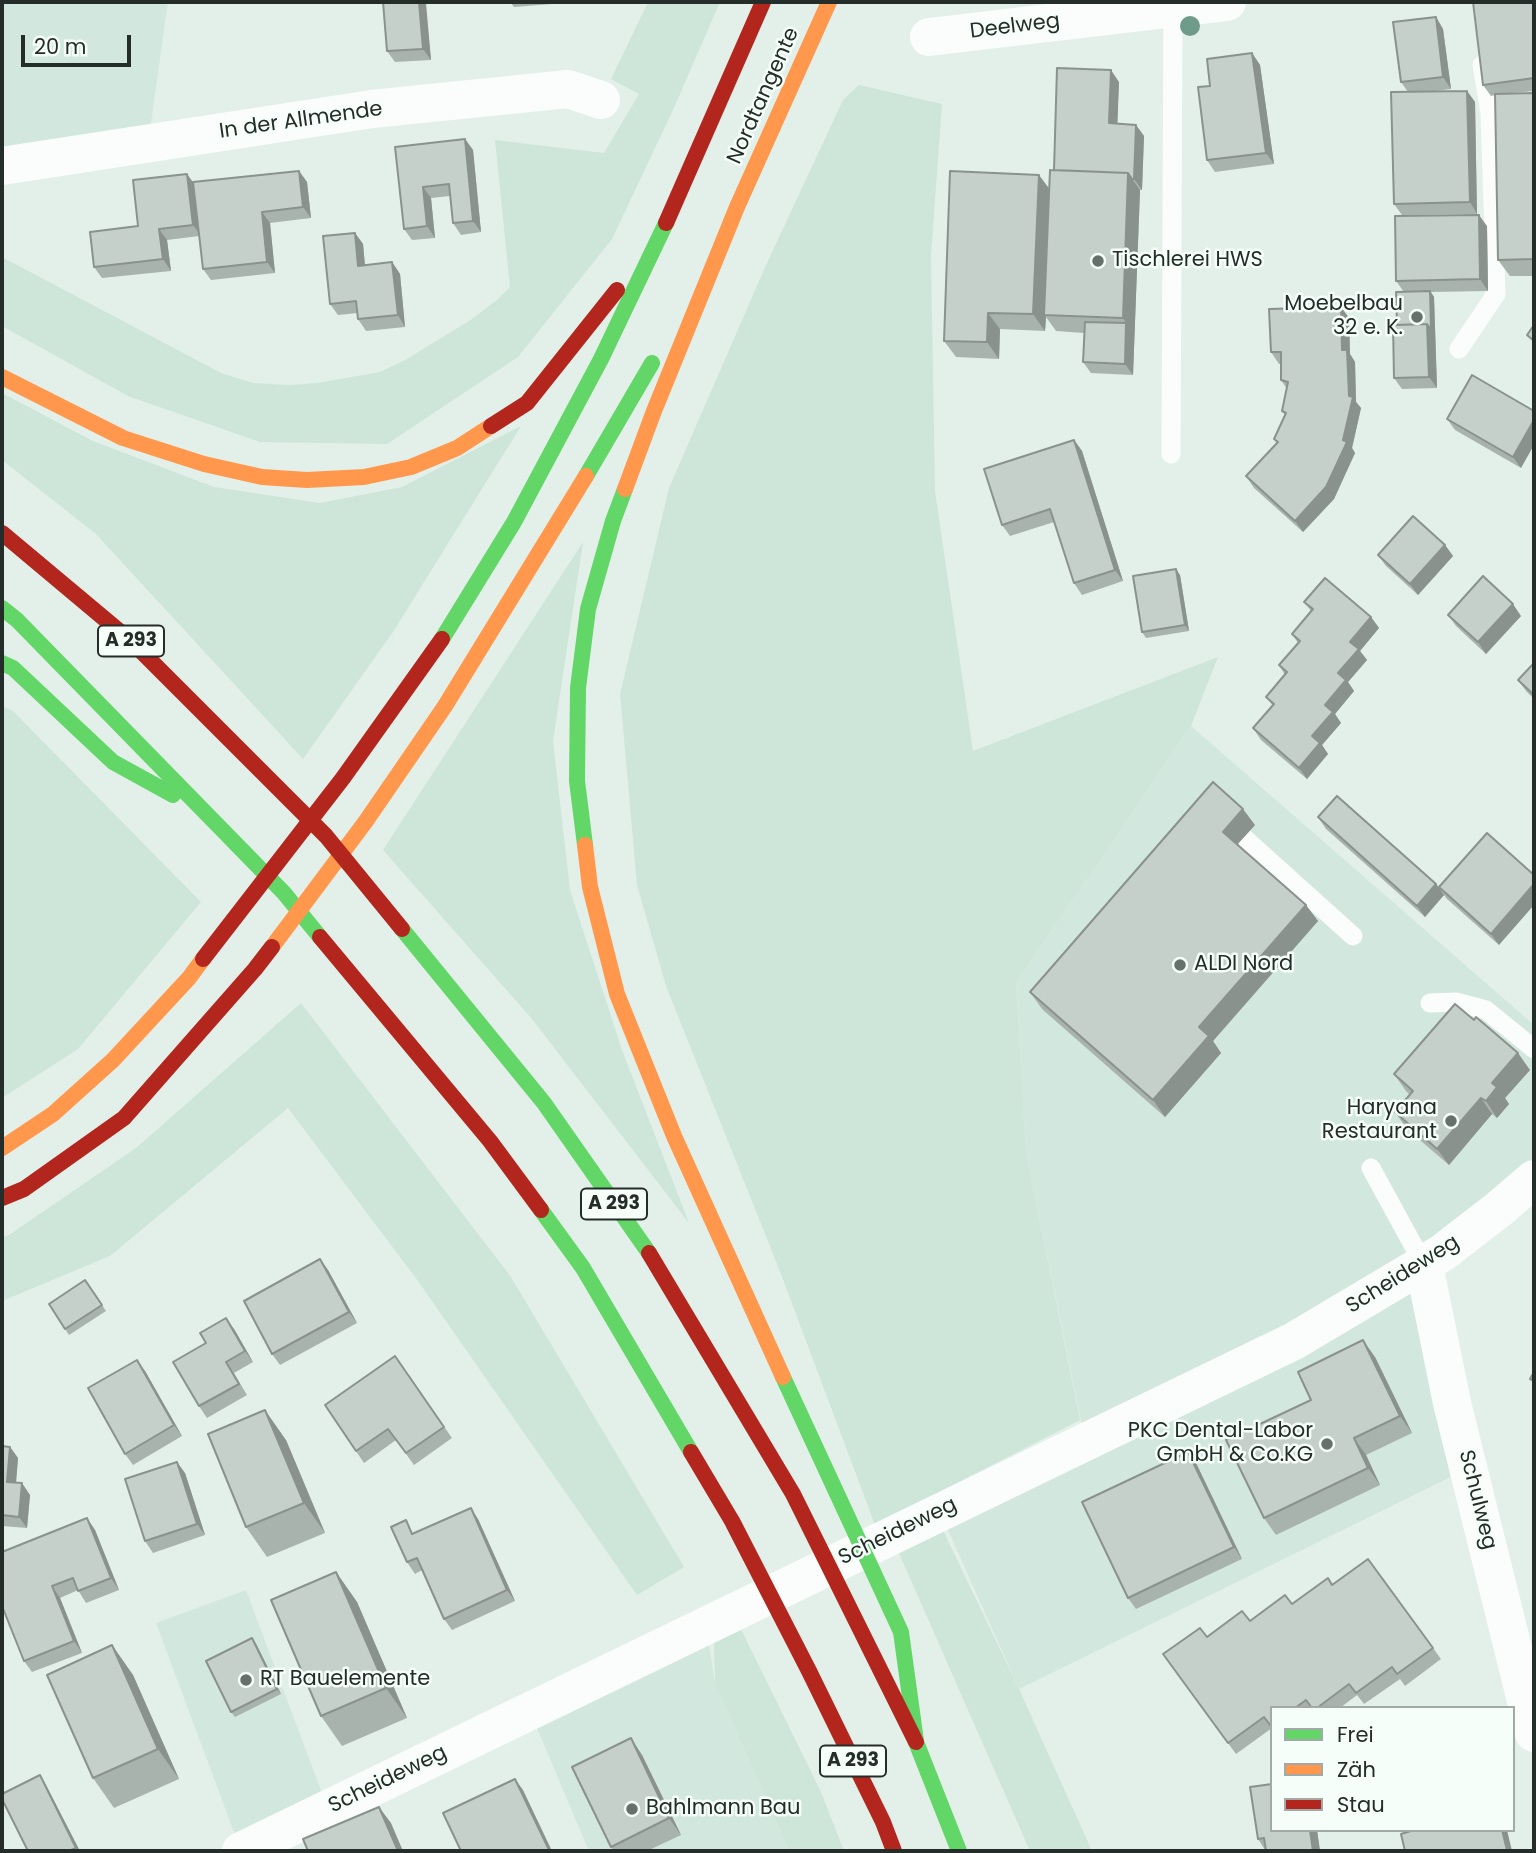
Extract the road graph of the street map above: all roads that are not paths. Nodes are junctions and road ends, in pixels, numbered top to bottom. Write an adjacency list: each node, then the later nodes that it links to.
1 (764, 2): 9 (highway, Nordtangente)
2 (829, 2): 10 (highway, Nordtangente)
3 (1227, 2): 4 (street, Deelweg)
4 (1174, 9): 5 (street, Deelweg); 13 (lane)
5 (929, 37)
6 (1480, 51): 11 (lane)
7 (601, 100): 8 (street, In der Allmende)
8 (2, 166)
9 (684, 185): 12 (highway); 22 (highway)
10 (737, 207): 25 (highway); 28 (highway)
11 (1459, 349)
12 (2, 377)
13 (1171, 454)
14 (2, 533): 28 (highway, A 293)
15 (2, 607): 17 (highway, A 293)
16 (2, 663): 17 (highway)
17 (207, 813): 30 (highway, A 293)
18 (1243, 837): 19 (lane)
19 (1353, 936)
20 (1430, 1003): 21 (lane)
21 (1534, 1049)
22 (2, 1148)
23 (1371, 1168): 26 (lane)
24 (1534, 1178): 26 (street, Scheideweg)
25 (2, 1198)
26 (1424, 1265): 27 (street, Schulweg); 29 (street, Scheideweg)
27 (1534, 1733)
28 (916, 1741): 31 (highway, A 293)
29 (242, 1851)
30 (894, 1851)
31 (959, 1851)

